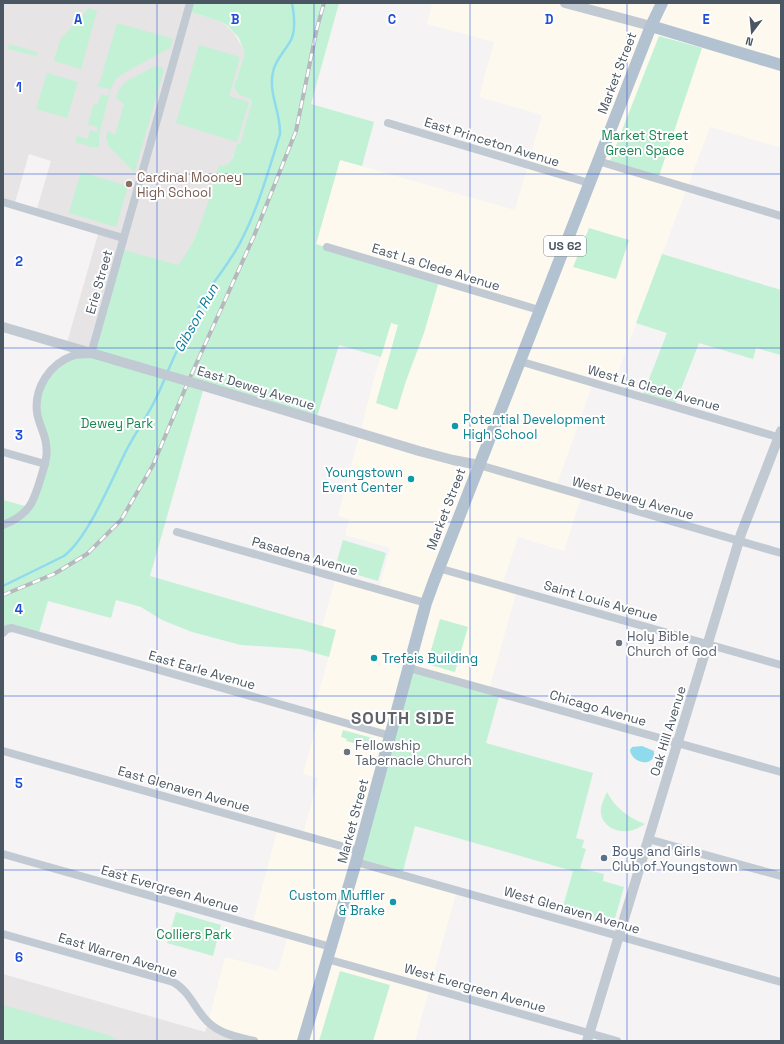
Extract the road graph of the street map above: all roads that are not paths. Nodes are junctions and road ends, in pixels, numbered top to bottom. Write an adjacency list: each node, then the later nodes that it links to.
1 (190, 3): 11 (street, Erie Street)
2 (565, 3): 4 (street)
3 (662, 3): 4 (main road, Market Street)
4 (651, 26): 5 (main road); 7 (main road, Market Street / US 62)
5 (781, 65)
6 (388, 123): 8 (street, East Princeton Avenue)
7 (598, 161): 8 (main road, Market Street / US 62); 10 (street)
8 (589, 183): 13 (main road, Market Street / US 62)
9 (3, 202): 11 (street)
10 (781, 216)
11 (124, 238): 15 (street, Erie Street)
12 (327, 247): 13 (street, East La Clede Avenue)
13 (539, 310): 16 (main road, Market Street / US 62)
14 (3, 327): 15 (street, East Dewey Avenue)
15 (91, 354): 19 (street); 20 (street, East Dewey Avenue, bridge)
16 (520, 361): 17 (street, West La Clede Avenue); 20 (main road, Market Street / US 62)
17 (780, 436): 23 (street, Oak Hill Avenue)
18 (3, 452): 19 (street)
19 (45, 464): 21 (street)
20 (479, 465): 23 (street, West Dewey Avenue); 25 (main road, Market Street / US 62)
21 (3, 525)
22 (177, 532): 26 (street, Pasadena Avenue)
23 (739, 541): 24 (street, West Dewey Avenue); 28 (street, Oak Hill Avenue)
24 (781, 553)
25 (438, 568): 26 (main road, Market Street / US 62); 28 (street, Saint Louis Avenue)
26 (426, 603): 30 (main road, Market Street / US 62)
27 (5, 631): 31 (street, East Earle Avenue)
28 (708, 644): 29 (street, Saint Louis Avenue); 32 (street, Oak Hill Avenue)
29 (781, 665)
30 (409, 668): 31 (main road, Market Street / US 62); 32 (street, Chicago Avenue)
31 (390, 736): 37 (main road, Market Street / US 62)
32 (678, 743): 34 (street, Chicago Avenue); 35 (street, Oak Hill Avenue)
33 (3, 751): 37 (street, East Glenaven Avenue)
34 (781, 772)
35 (648, 839): 38 (street); 40 (street, Oak Hill Avenue)
36 (3, 854): 41 (street, East Evergreen Avenue)
37 (358, 856): 40 (street, West Glenaven Avenue); 41 (main road, Market Street / US 62)
38 (781, 876)
39 (3, 934): 44 (street, East Warren Avenue)
40 (619, 936): 42 (street, West Glenaven Avenue); 43 (street, Oak Hill Avenue)
41 (329, 953): 43 (street, West Evergreen Avenue); 45 (main road, Market Street / US 62)
42 (781, 982)
43 (588, 1037): 46 (street, West Evergreen Avenue)
44 (254, 1041)
45 (303, 1041)
46 (617, 1041)

